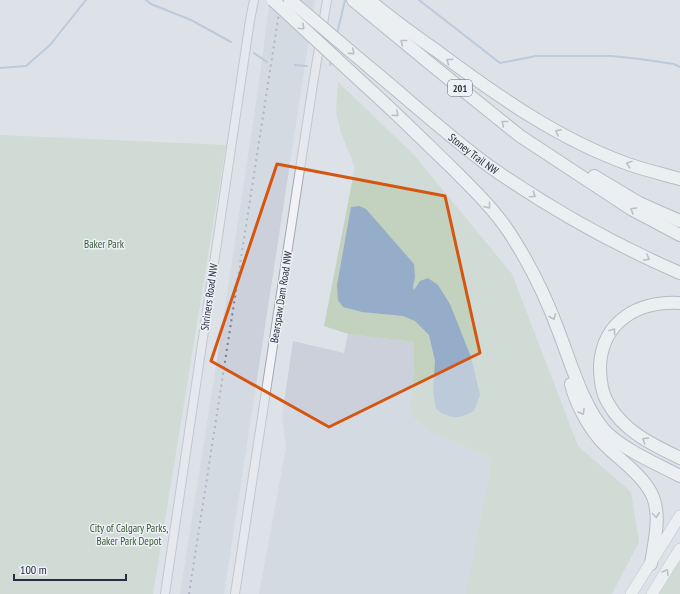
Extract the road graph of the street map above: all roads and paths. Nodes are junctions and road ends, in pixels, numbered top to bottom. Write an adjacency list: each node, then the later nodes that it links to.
1 (254, 0): 19 (street, Shriners Road NW)
2 (274, 0): 13 (highway, one-way to 13, bridge)
3 (290, 0): 11 (highway, Stoney Trail NW, one-way to 11, bridge)
4 (327, 0): 20 (street, Bearspaw Dam Road NW)
5 (353, 0): 6 (highway, 201)
6 (374, 8): 7 (highway, 201, one-way to 6); 8 (highway, one-way to 6)
7 (547, 154): 9 (highway); 10 (highway, 201, one-way to 7)
8 (680, 179)
9 (680, 221)
10 (680, 235)
11 (680, 273)
12 (680, 303): 14 (highway, one-way to 12)
13 (560, 334): 15 (highway); 18 (highway, one-way to 18)
14 (680, 458)
15 (680, 476)
16 (680, 516): 18 (main road)
17 (680, 549): 22 (main road, one-way to 17)
18 (651, 564): 21 (main road)
19 (165, 594)
20 (235, 594)
21 (631, 594)
22 (652, 594)

